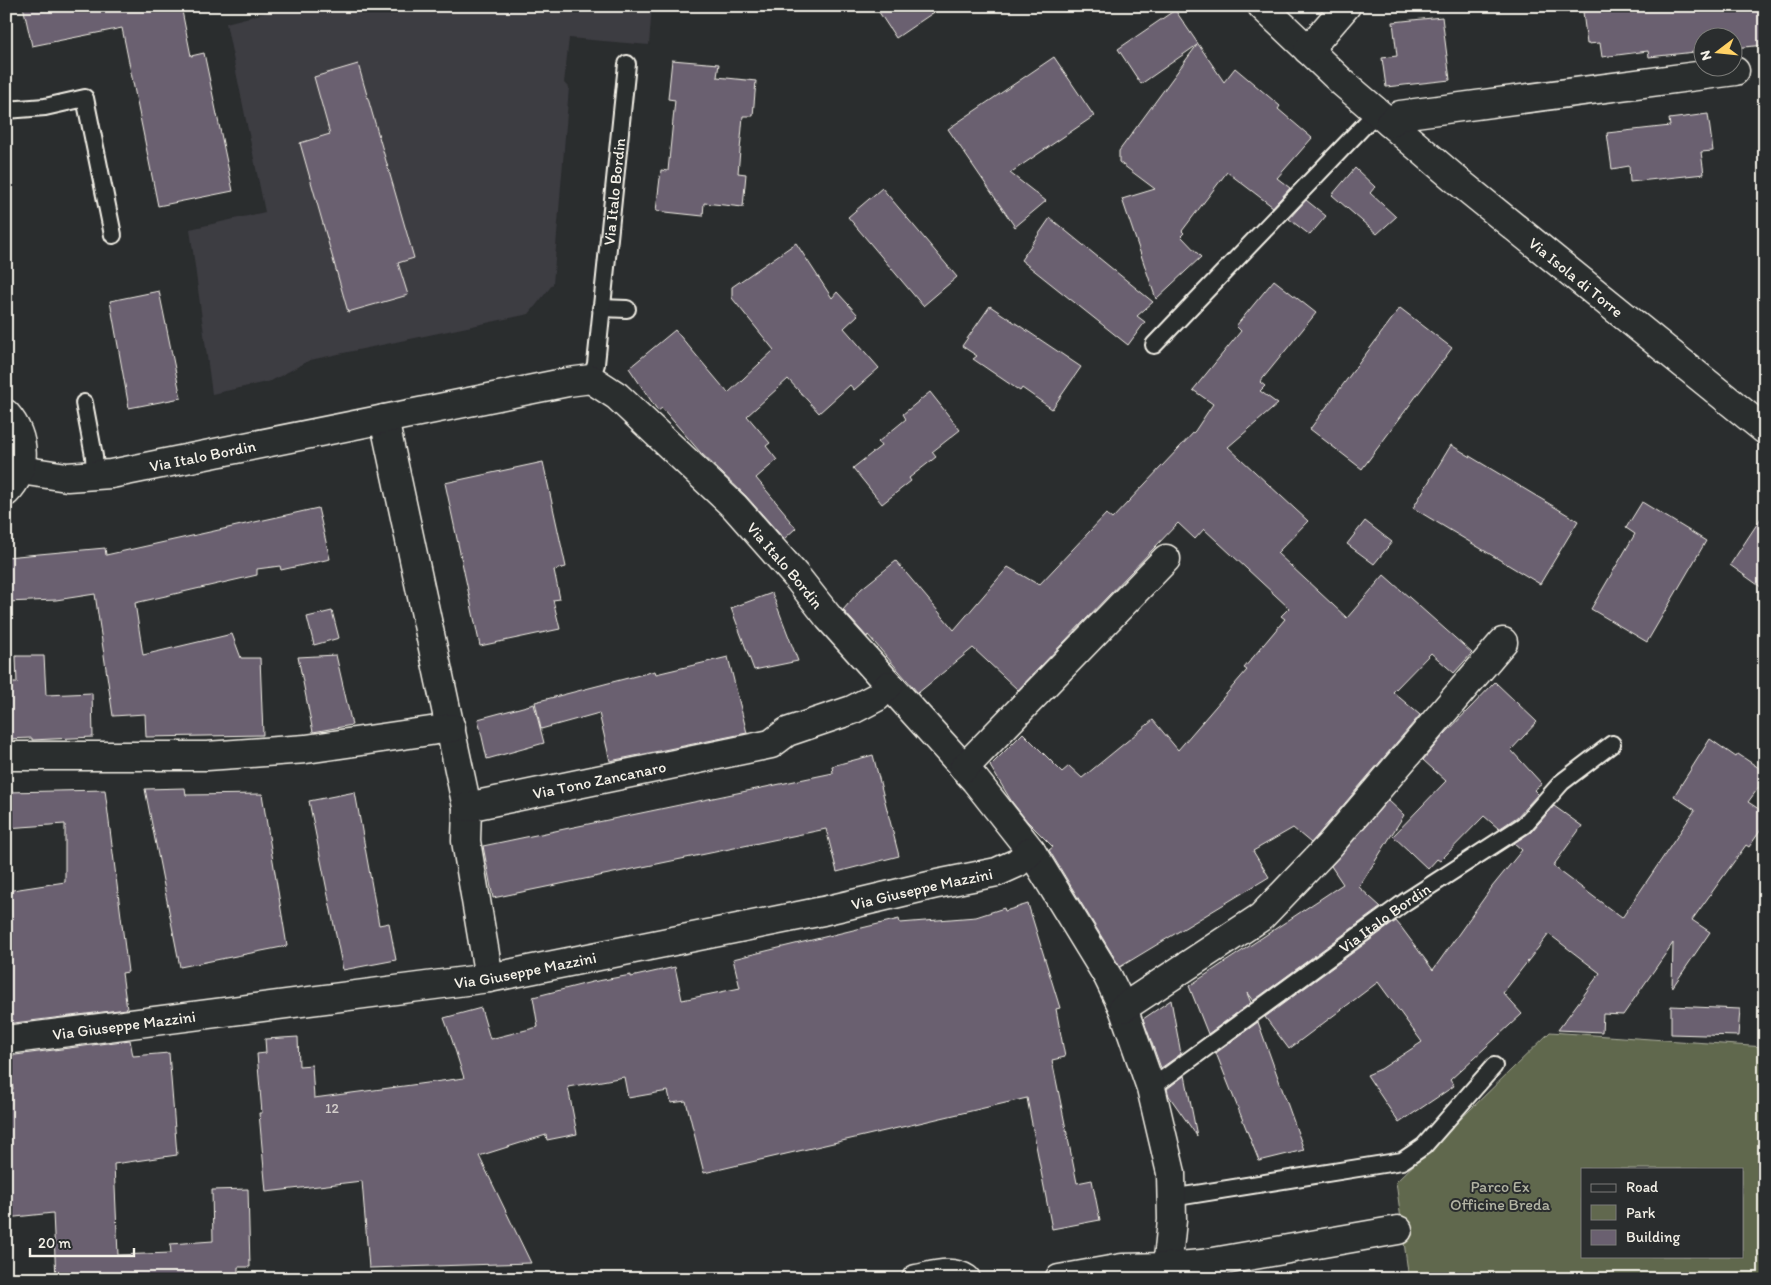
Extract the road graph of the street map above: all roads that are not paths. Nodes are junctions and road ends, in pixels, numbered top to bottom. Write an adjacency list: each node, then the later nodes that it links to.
1 (1262, 6): 3 (street, Via Isola di Torre)
2 (1346, 6): 3 (street)
3 (1308, 50): 7 (street, Via Isola di Torre)
4 (627, 64): 9 (lane, Via Italo Bordin)
5 (1694, 77): 7 (street)
6 (6, 110): 8 (lane)
7 (1383, 117): 11 (lane); 16 (street, Via Isola di Torre)
8 (112, 235)
9 (601, 308): 10 (lane); 12 (lane, Via Italo Bordin)
10 (627, 309)
11 (1154, 345)
12 (591, 380): 15 (street, Via Italo Bordin); 21 (street, Via Italo Bordin)
13 (84, 404): 17 (lane)
14 (6, 414): 18 (street)
15 (384, 419): 17 (street, Via Italo Bordin); 22 (street)
16 (1765, 430)
17 (95, 476): 18 (street, Via Italo Bordin)
18 (13, 481)
19 (1166, 559): 25 (street)
20 (1503, 642): 29 (street)
21 (889, 685): 25 (street, Via Italo Bordin); 26 (street, Via Tono Zancanaro)
22 (451, 728): 24 (street); 26 (street)
23 (1612, 744): 32 (lane, Via Italo Bordin)
24 (6, 756)
25 (964, 768): 27 (street, Via Italo Bordin)
26 (467, 807): 28 (street)
27 (1031, 851): 28 (street, Via Giuseppe Mazzini); 29 (street, Via Italo Bordin)
28 (489, 978): 30 (street, Via Giuseppe Mazzini)
29 (1124, 1008): 32 (street, Via Italo Bordin)
30 (6, 1040)
31 (1494, 1066): 33 (lane)
32 (1151, 1088): 33 (street, Via Italo Bordin)
33 (1171, 1198): 35 (street, Via Italo Bordin)
34 (1398, 1230): 35 (street)
35 (1166, 1273): 38 (street)
36 (916, 1279): 37 (street)
37 (966, 1279)
38 (1059, 1279)

